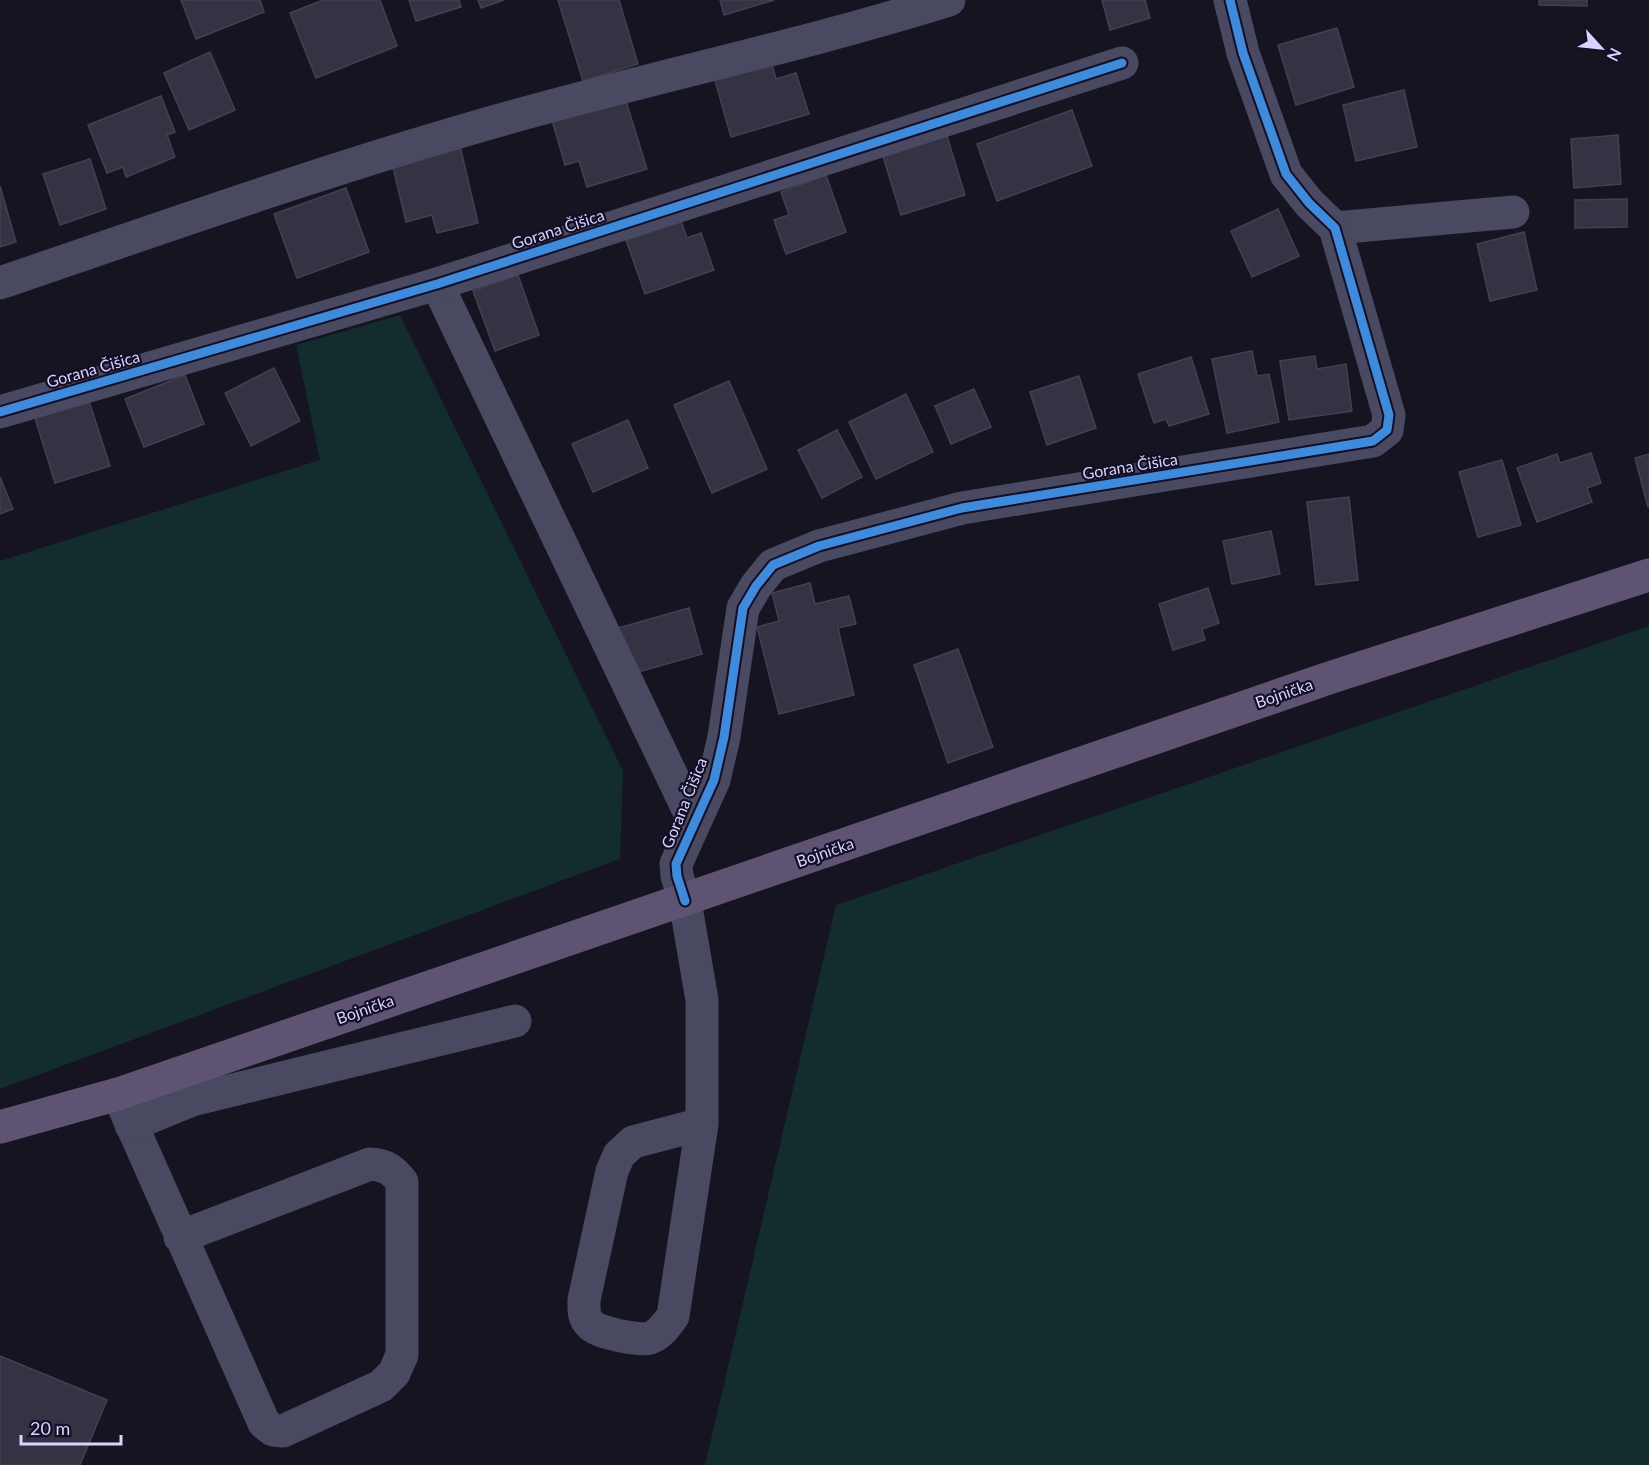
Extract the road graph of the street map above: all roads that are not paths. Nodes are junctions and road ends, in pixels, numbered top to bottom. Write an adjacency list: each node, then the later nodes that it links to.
1 (949, 0): 6 (street)
2 (1230, 0): 5 (street, Gorana Čišica)
3 (1122, 63): 7 (street, Gorana Čišica)
4 (1513, 212): 5 (street)
5 (1335, 228): 10 (street, Gorana Čišica)
6 (0, 284)
7 (437, 284): 8 (street, Gorana Čišica); 10 (street, Gorana Čišica)
8 (0, 412)
9 (1649, 574): 11 (main road, Bojnička)
10 (694, 822): 11 (street, Gorana Čišica)
11 (685, 901): 13 (main road, Bojnička); 14 (street, Gorana Čišica)
12 (515, 1021): 15 (street)
13 (118, 1094): 15 (street); 16 (main road, Bojnička)
14 (702, 1124): 14 (street, Gorana Čišica)
15 (131, 1125): 17 (street)
16 (0, 1127)
17 (180, 1237): 17 (street)

